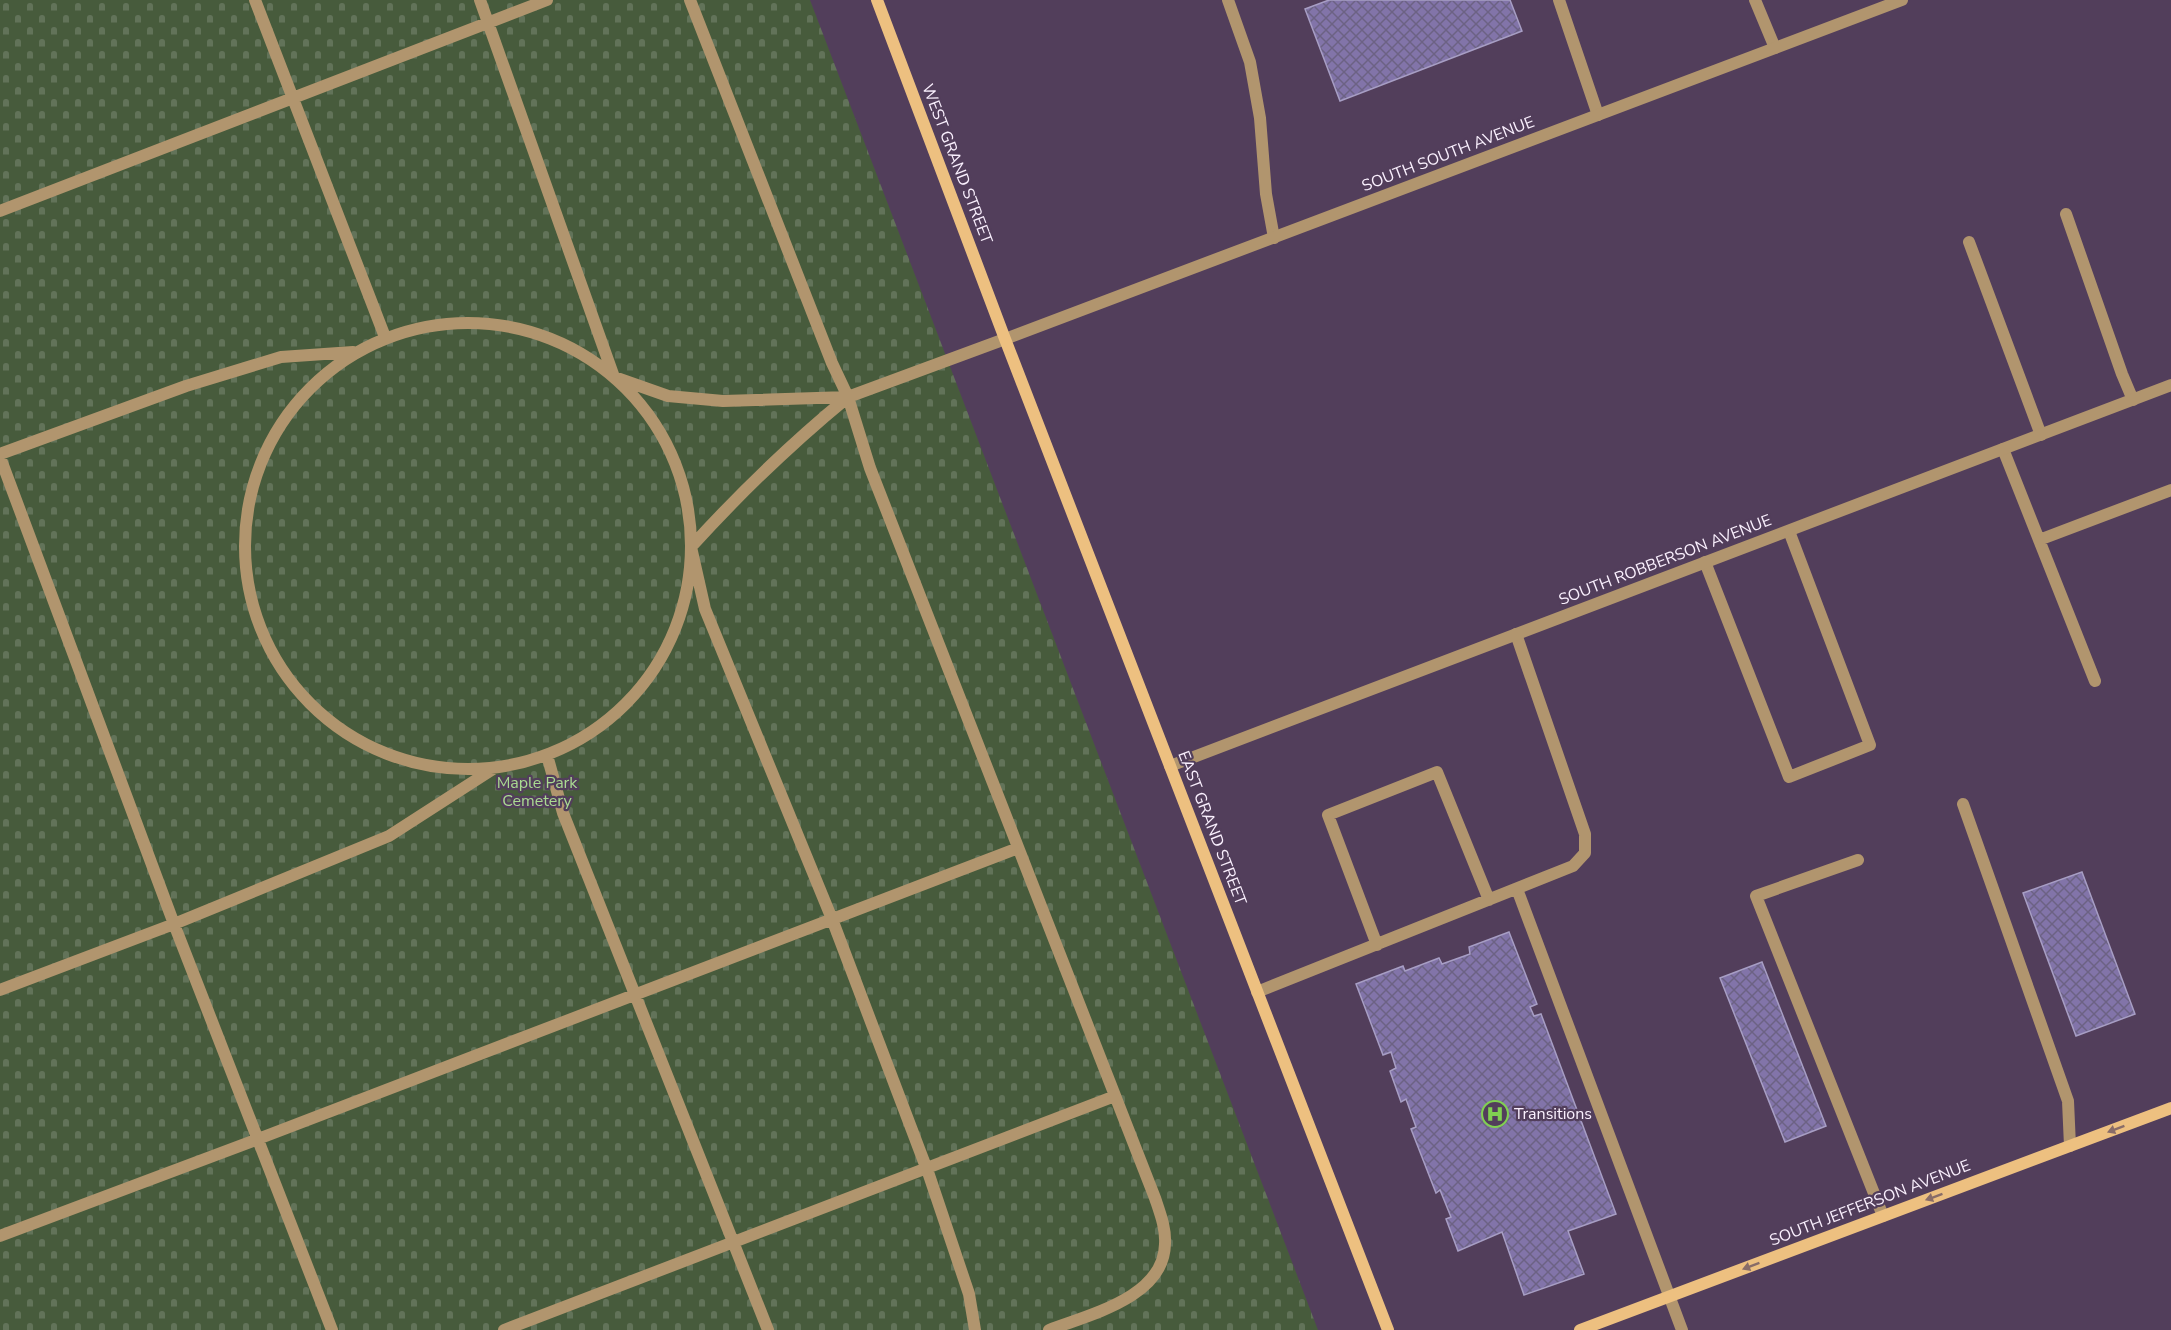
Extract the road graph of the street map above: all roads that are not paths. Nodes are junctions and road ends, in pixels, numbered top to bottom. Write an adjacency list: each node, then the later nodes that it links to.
1 (255, 0): 12 (street)
2 (480, 0): 10 (street)
3 (547, 0): 10 (street)
4 (690, 0): 23 (street)
5 (877, 0): 19 (main road, WEST GRAND STREET)
6 (1228, 0): 16 (street)
7 (1559, 0): 13 (street)
8 (1755, 0): 11 (street)
9 (1902, 0): 11 (street, SOUTH SOUTH AVENUE)
10 (488, 23): 12 (street); 21 (street)
11 (1775, 48): 13 (street, SOUTH SOUTH AVENUE)
12 (292, 98): 14 (street); 18 (street)
13 (1598, 116): 16 (street, SOUTH SOUTH AVENUE)
14 (0, 211)
15 (2066, 214): 24 (street)
16 (1274, 238): 19 (street, SOUTH SOUTH AVENUE)
17 (1969, 242): 25 (street)
18 (385, 337): 20 (street); 21 (street)
19 (1005, 339): 23 (street, SOUTH SOUTH AVENUE); 36 (main road, EAST GRAND STREET)
20 (354, 352): 27 (street); 37 (street)
21 (614, 377): 23 (street); 31 (street)
22 (2171, 385): 24 (street, SOUTH ROBBERSON AVENUE)
23 (848, 397): 31 (street); 39 (street)
24 (2133, 400): 25 (street, SOUTH ROBBERSON AVENUE)
25 (2041, 435): 26 (street, SOUTH ROBBERSON AVENUE)
26 (2003, 449): 29 (street, SOUTH ROBBERSON AVENUE); 30 (street)
27 (0, 455): 44 (street)
28 (2171, 490): 30 (street)
29 (1789, 531): 32 (street, SOUTH ROBBERSON AVENUE); 32 (street)
30 (2039, 540): 34 (street)
31 (691, 546): 35 (street); 43 (street)
32 (1705, 562): 33 (street, SOUTH ROBBERSON AVENUE)
33 (1516, 634): 36 (street, SOUTH ROBBERSON AVENUE); 41 (street)
34 (2095, 681)
35 (547, 755): 37 (street); 48 (street)
36 (1170, 766): 47 (main road, EAST GRAND STREET)
37 (493, 768): 44 (street)
38 (1963, 804): 52 (street)
39 (1018, 848): 43 (street); 49 (street)
40 (1858, 860): 54 (street)
41 (1517, 889): 42 (street); 57 (street)
42 (1488, 900): 45 (street); 45 (street)
43 (832, 919): 48 (street); 53 (street)
44 (174, 924): 46 (street); 51 (street)
45 (1377, 945): 47 (street)
46 (0, 990)
47 (1257, 992): 63 (main road, EAST GRAND STREET)
48 (635, 994): 51 (street); 56 (street)
49 (1115, 1096): 53 (street); 62 (street)
50 (2171, 1108): 52 (main road, SOUTH JEFFERSON AVENUE, one-way to 52)
51 (258, 1139): 55 (street); 58 (street)
52 (2070, 1146): 54 (main road, SOUTH JEFFERSON AVENUE, one-way to 54)
53 (927, 1168): 56 (street); 61 (street)
54 (1882, 1216): 57 (main road, SOUTH JEFFERSON AVENUE, one-way to 57)
55 (0, 1236)
56 (734, 1242): 59 (street); 60 (street)
57 (1669, 1297): 64 (main road, SOUTH JEFFERSON AVENUE); 65 (street)
58 (332, 1330)
59 (504, 1330)
60 (768, 1330)
61 (975, 1330)
62 (1050, 1330)
63 (1388, 1330)
64 (1580, 1330)
65 (1682, 1330)

